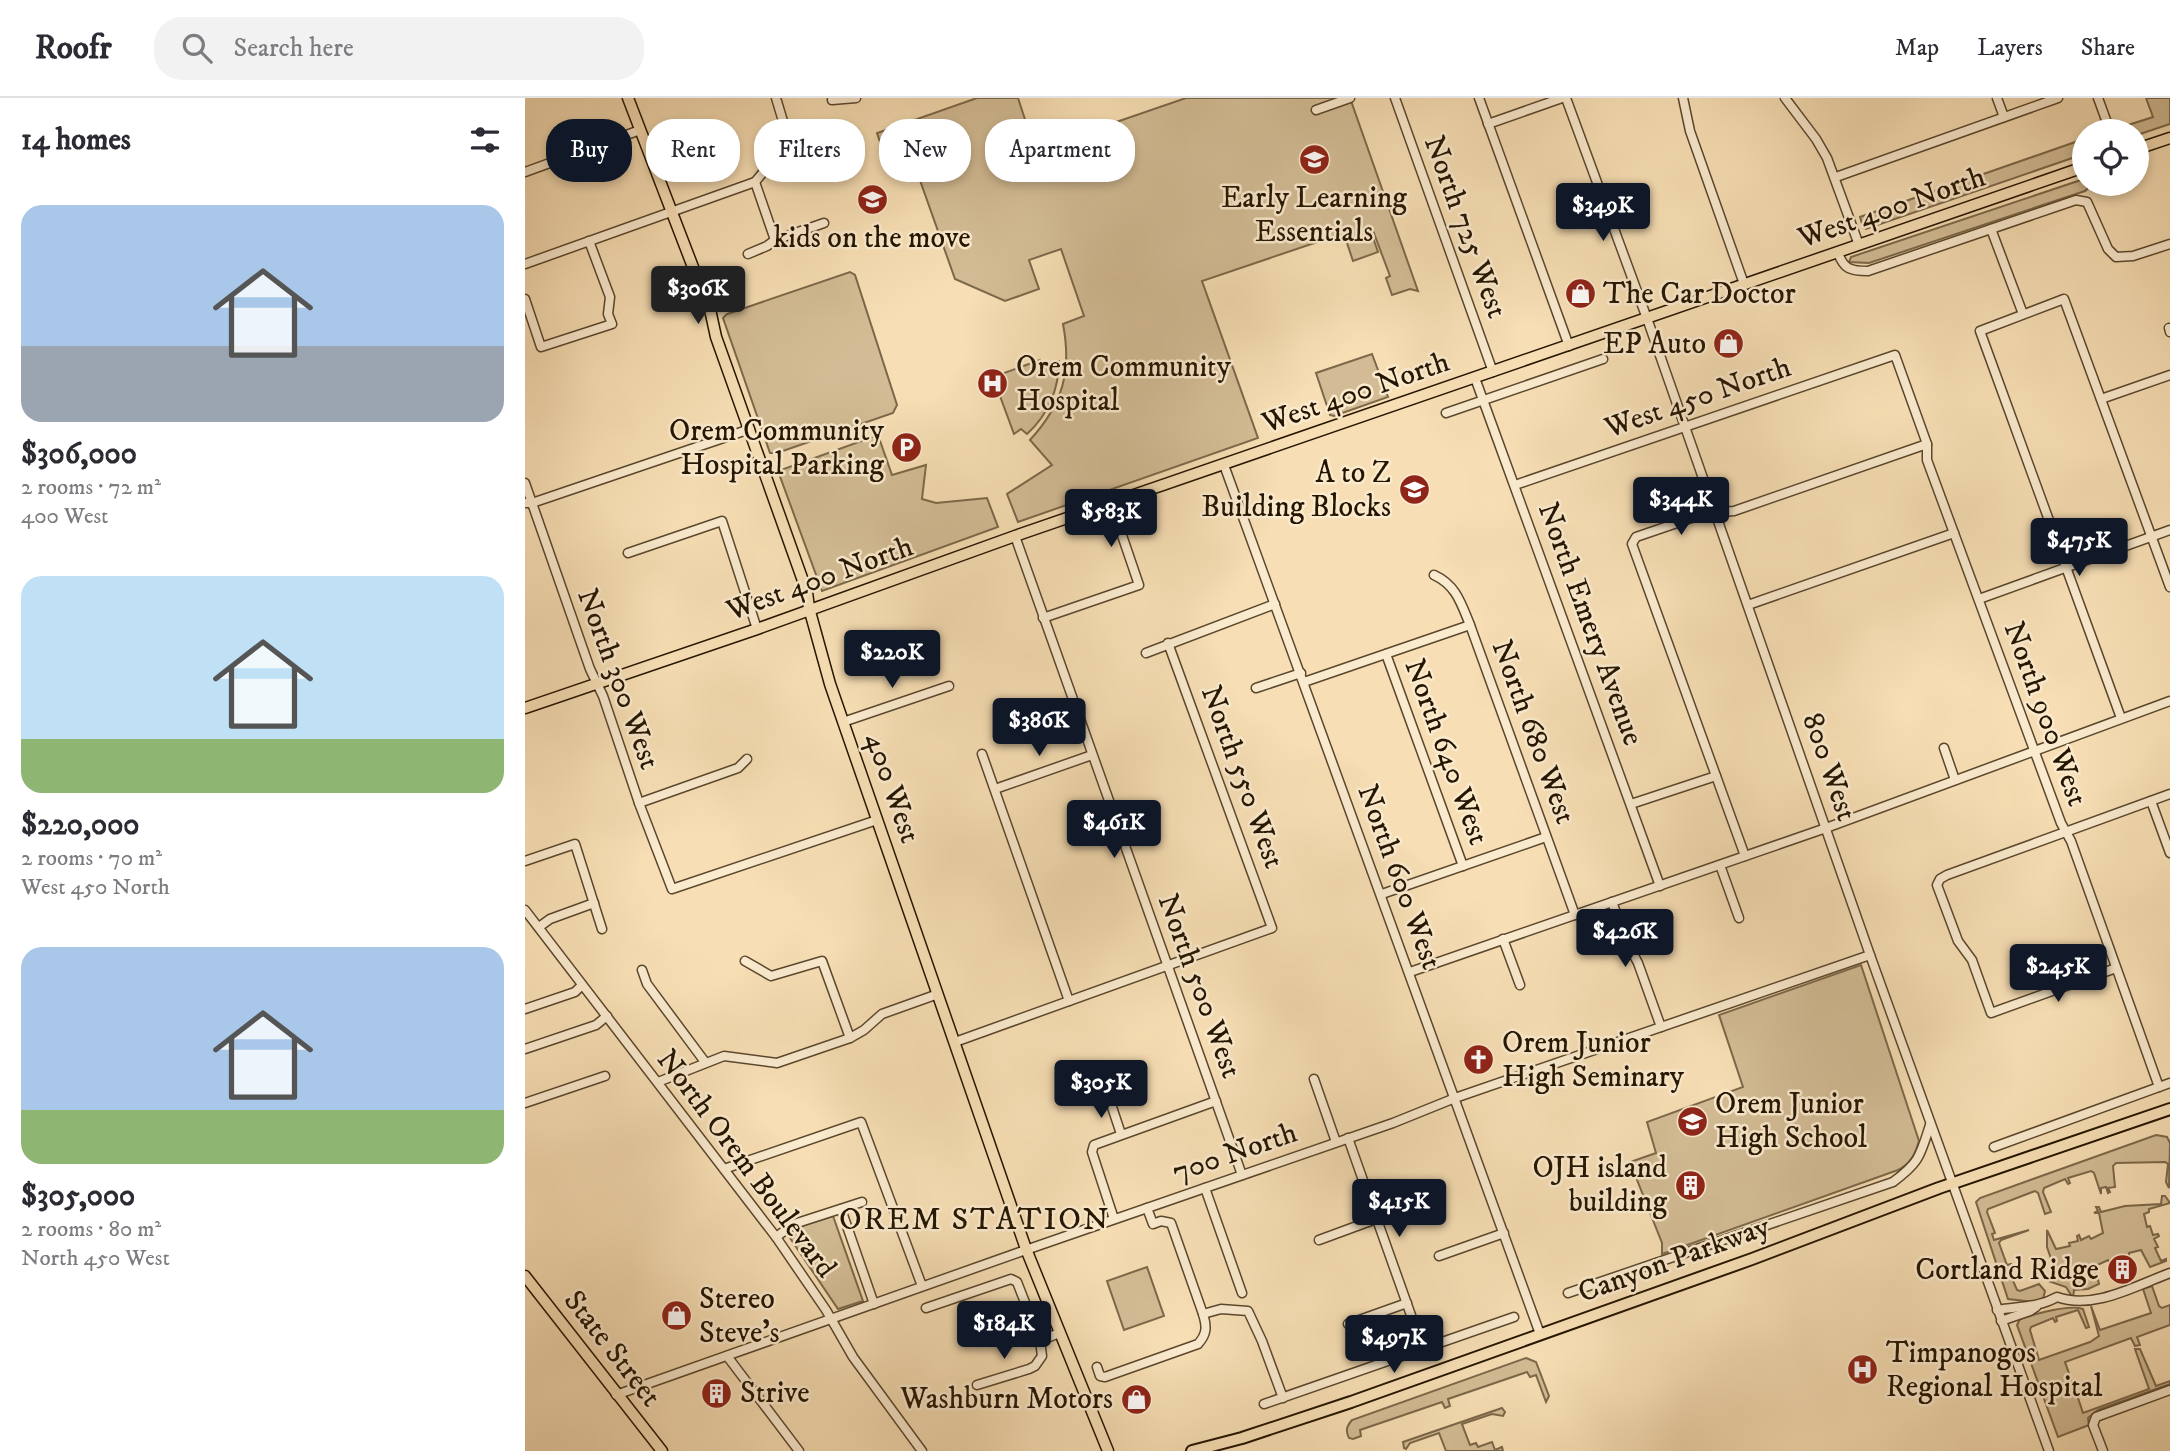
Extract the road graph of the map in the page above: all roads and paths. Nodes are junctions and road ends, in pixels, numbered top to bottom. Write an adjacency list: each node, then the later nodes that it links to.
1 (628, 98): 19 (main road, 400 West)
2 (776, 98): 16 (street)
3 (856, 98): 13 (street)
4 (1350, 98): 14 (street)
5 (1395, 98): 43 (street, North 725 West)
6 (1479, 98): 18 (street)
7 (1564, 98): 18 (street); 39 (street, 800 West)
8 (1683, 98): 36 (street)
9 (1785, 98): 24 (street)
10 (1997, 98): 15 (street)
11 (2058, 98): 15 (street)
12 (2098, 98): 17 (street)
13 (832, 100)
14 (1316, 110)
15 (2004, 117): 24 (street)
16 (782, 119)
17 (2106, 119)
18 (1489, 124): 40 (street)
19 (640, 130): 23 (street); 26 (main road, 400 West)
20 (2170, 138): 21 (main road)
21 (2149, 145)
22 (2072, 171): 32 (main road, West 400 North)
23 (525, 172)
24 (1836, 177): 32 (street)
25 (755, 182): 26 (street); 29 (street)
26 (672, 211): 30 (street); 50 (main road, 400 West)
27 (824, 223): 29 (street)
28 (1991, 229): 31 (street); 33 (street); 38 (street)
29 (775, 240): 34 (street)
30 (589, 241): 35 (street); 37 (street)
31 (2170, 244)
32 (1859, 245): 33 (main road, West 400 North)
33 (1838, 253): 36 (main road, West 400 North)
34 (748, 254)
35 (525, 264)
36 (1744, 284): 39 (main road, West 400 North)
37 (525, 299)
38 (2024, 314): 46 (street); 63 (street)
39 (1647, 318): 40 (main road, West 400 North); 49 (street, 800 West)
40 (1569, 346): 43 (main road, West 400 North)
41 (1895, 355): 49 (street, West 450 North); 51 (street, North 900 West)
42 (1603, 359): 47 (street)
43 (1493, 372): 45 (main road, West 400 North)
44 (2170, 375): 46 (street)
45 (1475, 378): 47 (street, North Emery Avenue); 52 (main road, West 400 North)
46 (2101, 399): 61 (street)
47 (1484, 400): 48 (street); 54 (street, North Emery Avenue)
48 (1446, 413)
49 (1685, 425): 54 (street, West 450 North); 57 (street, 800 West)
50 (750, 429): 55 (street); 69 (main road, 400 West)
51 (1927, 444): 57 (street); 59 (street, North 900 West)
52 (1224, 465): 56 (main road, West 400 North); 67 (street, North 600 West)
53 (525, 483): 55 (street, North 300 West)
54 (1515, 485): 95 (street, North Emery Avenue)
55 (529, 503): 77 (street, North 300 West)
56 (1111, 503): 60 (main road, West 400 North); 70 (street)
57 (1715, 510): 68 (street, 800 West); 89 (street)
58 (2170, 530): 61 (street)
59 (1954, 533): 66 (street, North 900 West); 68 (street)
60 (1015, 536): 69 (main road, West 400 North); 70 (street, North 500 West)
61 (2152, 537): 63 (street); 65 (street)
62 (628, 554): 72 (street)
63 (2066, 567): 66 (street); 82 (street)
64 (1434, 575): 71 (street, North 680 West)
65 (2170, 587)
66 (1979, 599): 85 (street, North 900 West)
67 (1275, 604): 73 (street); 76 (street, North 600 West)
68 (1748, 605): 97 (street, 800 West)
69 (809, 608): 72 (main road, West 400 North); 83 (main road, 400 West)
70 (1043, 618): 87 (street, North 500 West)
71 (1470, 625): 75 (street); 99 (street, North 680 West)
72 (757, 629): 77 (main road, West 400 North)
73 (1168, 643): 74 (street); 117 (street, North 550 West)
74 (1146, 653)
75 (1386, 654): 76 (street); 104 (street, North 640 West)
76 (1303, 678): 79 (street); 106 (street, North 600 West)
77 (596, 684): 81 (main road, West 400 North); 94 (street, North 300 West)
78 (949, 686): 83 (street)
79 (1256, 688)
80 (2170, 701): 82 (street)
81 (525, 708)
82 (2121, 718): 85 (street)
83 (843, 722): 96 (main road, 400 West)
84 (1944, 748): 90 (street)
85 (2034, 750): 90 (street); 98 (street, North 900 West)
86 (982, 754): 91 (street)
87 (1092, 755): 91 (street); 117 (street, North 500 West)
88 (747, 759): 94 (street)
89 (1716, 776): 95 (street); 101 (street)
90 (1955, 780): 97 (street)
91 (995, 789): 124 (street)
92 (2170, 794): 93 (street)
93 (2151, 801): 98 (street); 100 (street)
94 (639, 803): 96 (street, North 300 West)
95 (1631, 804): 105 (street, North Emery Avenue)
96 (877, 820): 123 (main road, 400 West)
97 (1826, 828): 101 (street); 115 (street, 800 West)
98 (2064, 832): 118 (street, North 900 West); 118 (street)
99 (1546, 837): 104 (street); 110 (street, North 680 West)
100 (2170, 853)
101 (1745, 856): 103 (street)
102 (525, 861): 108 (street)
103 (1720, 865): 105 (street); 111 (street)
104 (1463, 866): 106 (street)
105 (1660, 886): 107 (street)
106 (1382, 894): 120 (street, North 600 West)
107 (1612, 902): 110 (street); 127 (street)
108 (594, 903): 112 (street); 113 (street)
109 (525, 909): 112 (street, North Orem Boulevard)
110 (1575, 915): 114 (street)
111 (1739, 918)
112 (539, 927): 121 (street, North Orem Boulevard)
113 (602, 929)
114 (1503, 939): 120 (street); 122 (street)
115 (1870, 956): 127 (street, 700 North); 142 (street, 800 West)
116 (745, 961): 128 (street)
117 (1168, 965): 124 (street); 139 (street, North 500 West)
118 (2116, 968): 136 (street, North 900 West)
119 (642, 970): 131 (street)
120 (1410, 972): 138 (street, North 600 West)
121 (582, 985): 125 (street); 126 (street, North Orem Boulevard)
122 (1520, 985)
123 (938, 994): 128 (street); 129 (main road, 400 West)
124 (1069, 1001): 129 (street)
125 (525, 1009)
126 (607, 1016): 130 (street); 134 (street, North Orem Boulevard)
127 (1661, 1027): 138 (street, 700 North)
128 (850, 1038): 131 (street)
129 (955, 1042): 159 (main road, 400 West)
130 (525, 1049)
131 (705, 1062): 134 (street)
132 (605, 1076): 140 (street)
133 (1314, 1079): 145 (street)
134 (658, 1082): 147 (street, North Orem Boulevard)
135 (2170, 1083): 136 (street)
136 (2159, 1087): 146 (street)
137 (1108, 1096): 143 (street)
138 (1455, 1098): 144 (street, 700 North); 156 (street, North 600 West)
139 (1216, 1101): 143 (street); 148 (street, North 500 West)
140 (525, 1103)
141 (2169, 1112): 149 (highway, Canyon Parkway)
142 (1930, 1125): 149 (street, 800 West); 165 (street)
143 (1121, 1134): 154 (street)
144 (1348, 1138): 145 (street, 700 North); 155 (street)
145 (1336, 1142): 148 (street, 700 North)
146 (1994, 1147)
147 (724, 1169): 157 (street, North Orem Boulevard); 163 (street)
148 (1242, 1175): 150 (street, 700 North)
149 (1952, 1184): 170 (street, 800 West); 177 (highway, Canyon Parkway)
150 (1205, 1188): 152 (street, 700 North); 164 (street)
151 (862, 1202): 153 (street)
152 (1147, 1208): 154 (street, 700 North); 171 (street)
153 (841, 1209): 157 (street); 167 (street)
154 (1114, 1219): 159 (street, 700 North)
155 (1376, 1219): 158 (street); 166 (street)
156 (1504, 1233): 160 (street); 177 (street, North 600 West)
157 (776, 1237): 173 (street, North Orem Boulevard)
158 (1319, 1240)
159 (1026, 1250): 163 (street, 700 North); 176 (main road, 400 West)
160 (1439, 1256)
161 (2170, 1273): 168 (street)
162 (525, 1276): 184 (main road, State Street)
163 (922, 1286): 167 (street, 700 North)
164 (1242, 1293)
165 (1568, 1293)
166 (1407, 1303): 175 (street); 179 (street)
167 (874, 1304): 173 (street, 700 North)
168 (2036, 1307): 170 (street); 174 (street)
169 (926, 1308): 178 (street)
170 (1997, 1310): 174 (street, 800 West)
171 (1203, 1314): 181 (street); 185 (street)
172 (1514, 1317): 179 (street)
173 (832, 1319): 180 (street, 700 North); 189 (street, North Orem Boulevard)
174 (2001, 1321): 192 (street, 800 West)
175 (1348, 1324)
176 (1059, 1333): 178 (street); 190 (main road, 400 West)
177 (1540, 1334): 191 (highway, Canyon Parkway)
178 (1040, 1340): 182 (street)
179 (1423, 1349): 185 (street)
180 (727, 1356): 184 (street, 700 North); 188 (street)
181 (1097, 1367)
182 (977, 1385)
183 (2170, 1390): 193 (street)
184 (616, 1395): 187 (main road, State Street)
185 (1283, 1398): 186 (street)
186 (1264, 1404)
187 (662, 1451)
188 (799, 1451)
189 (922, 1451)
190 (1108, 1451)
191 (1192, 1451)
192 (2049, 1451)
193 (2103, 1451)

